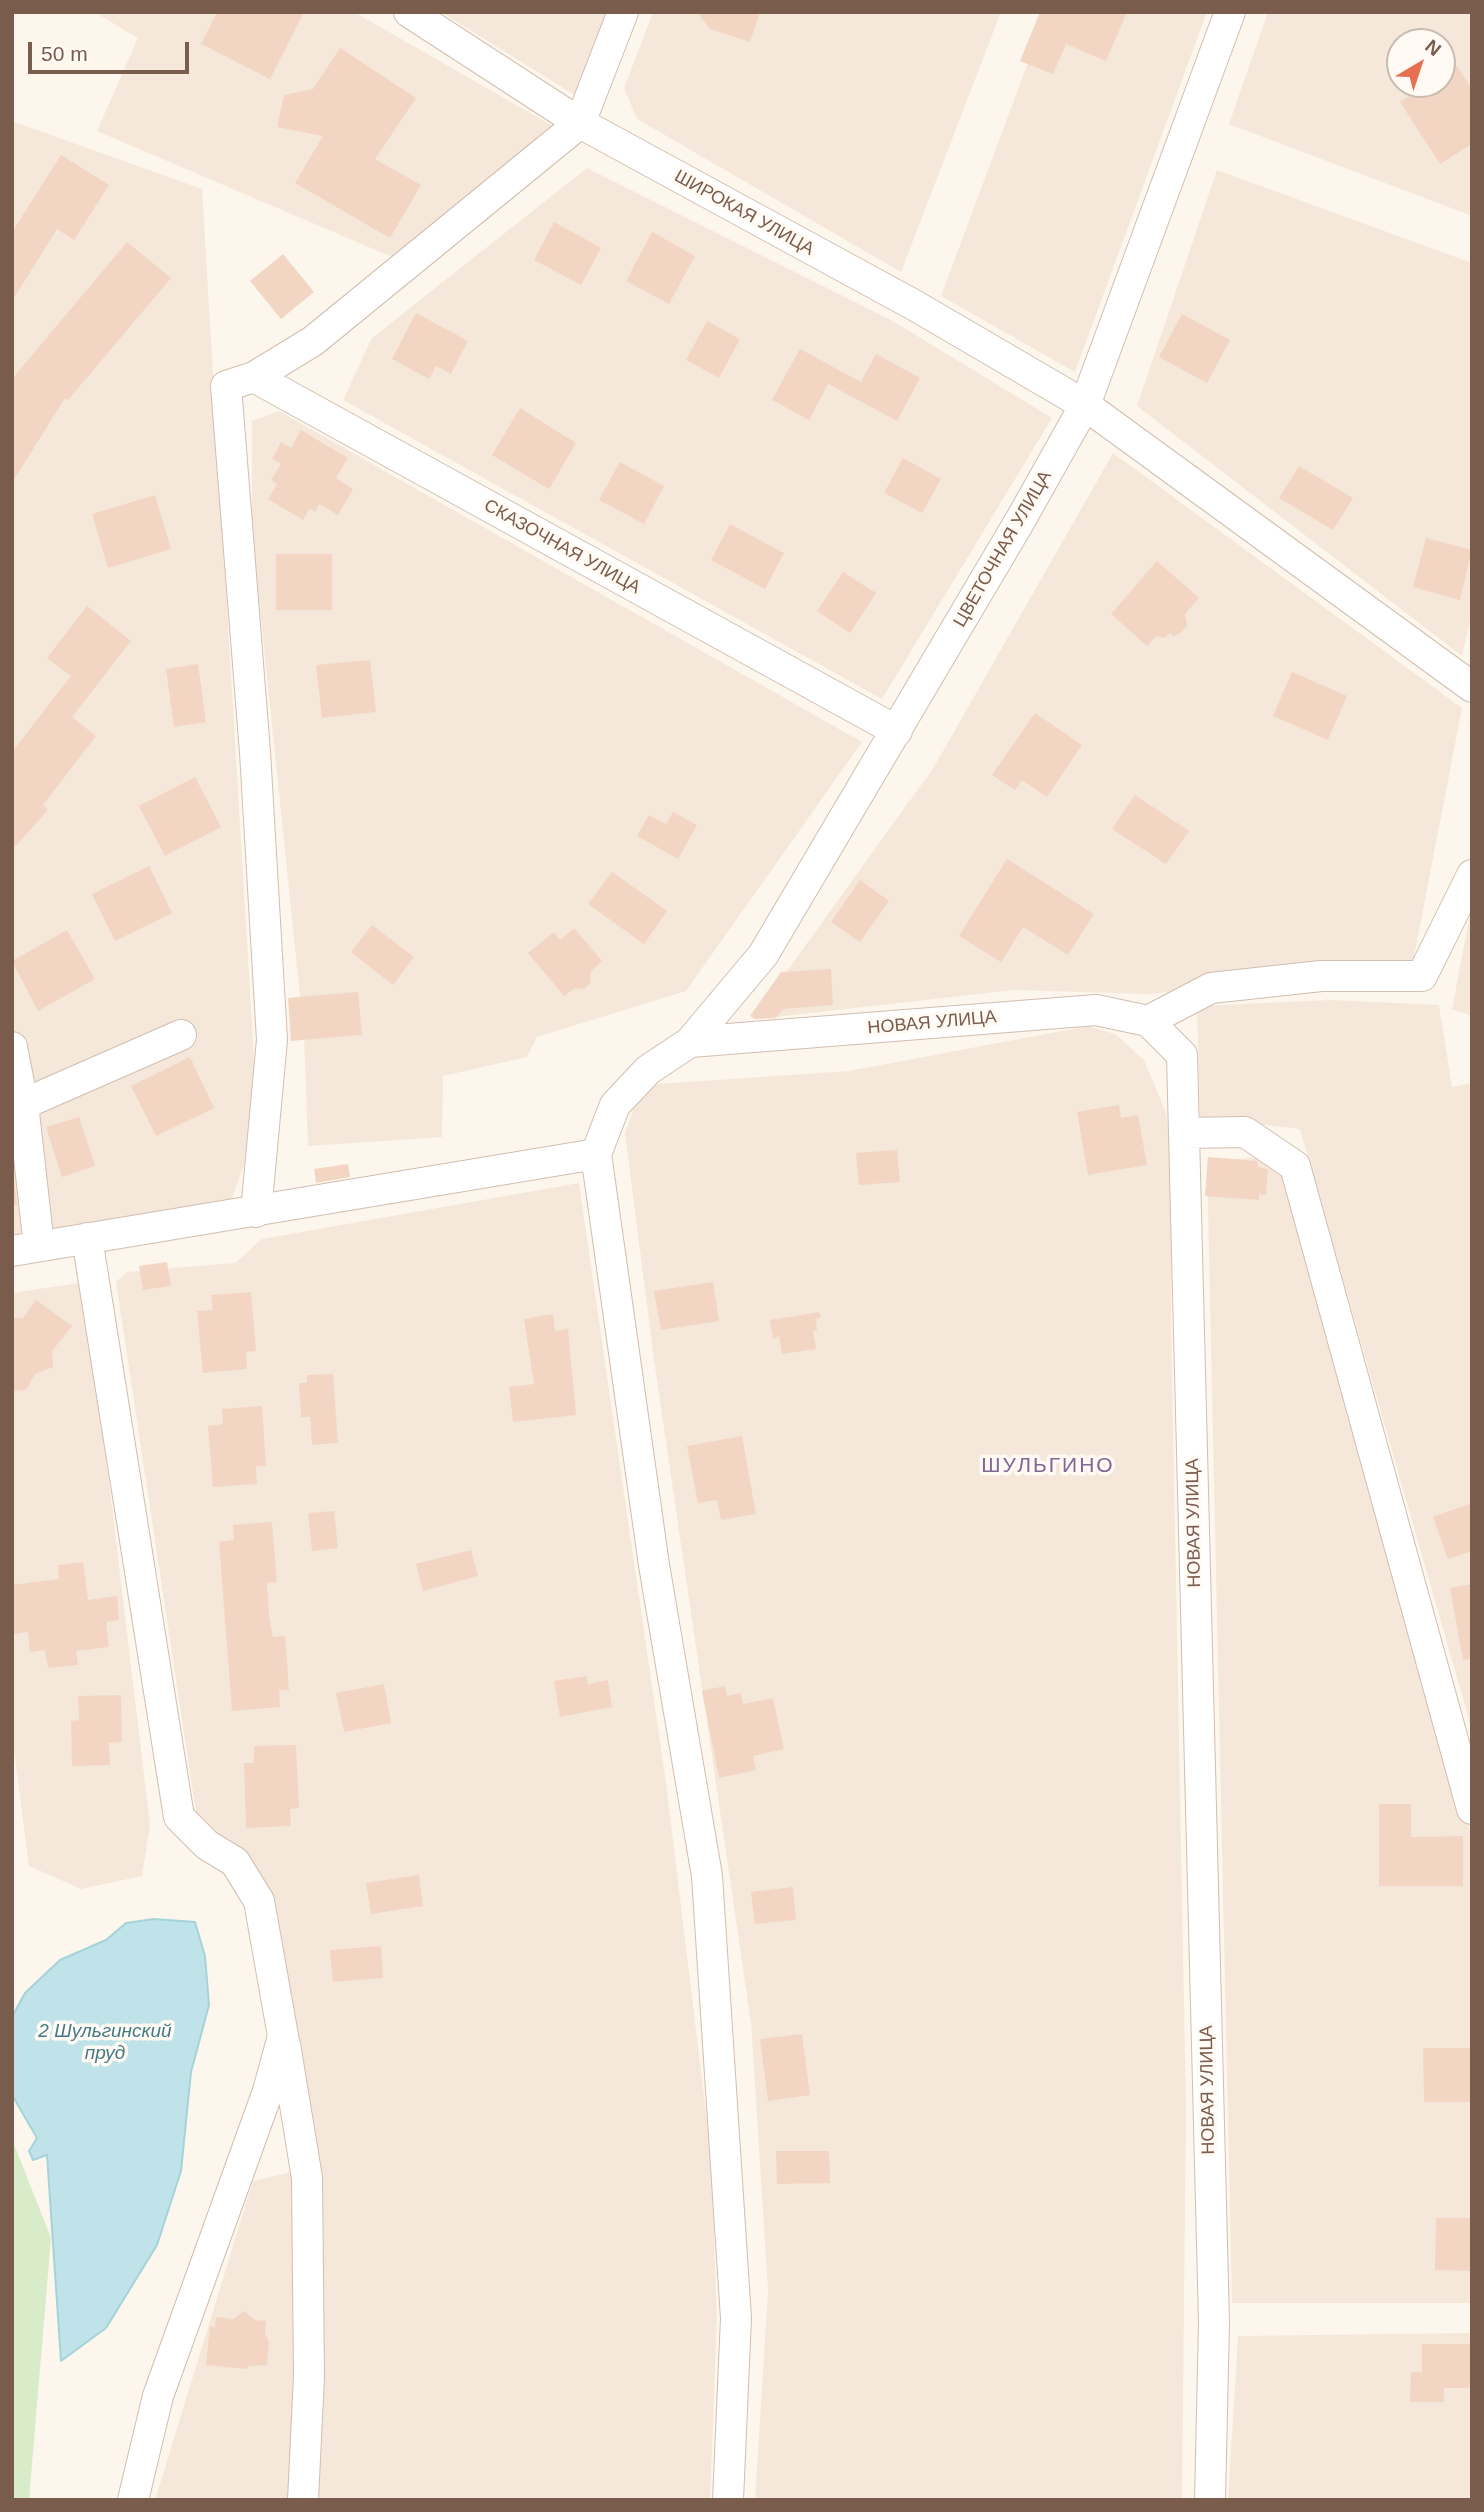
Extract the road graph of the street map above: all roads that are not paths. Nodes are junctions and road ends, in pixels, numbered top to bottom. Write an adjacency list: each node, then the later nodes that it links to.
1 (409, 12): 4 (street, ШИРОКАЯ УЛИЦА)
2 (623, 12): 4 (street)
3 (1230, 12): 6 (street, ЦВЕТОЧНАЯ УЛИЦА)
4 (580, 123): 5 (street); 6 (street, ШИРОКАЯ УЛИЦА)
5 (254, 377): 8 (street, СКАЗОЧНАЯ УЛИЦА); 17 (street)
6 (1085, 405): 7 (street, ШИРОКАЯ УЛИЦА); 8 (street, ЦВЕТОЧНАЯ УЛИЦА)
7 (1472, 687)
8 (897, 731): 12 (street, ЦВЕТОЧНАЯ УЛИЦА)
9 (1472, 875): 10 (street)
10 (1148, 1021): 12 (street, НОВАЯ УЛИЦА); 15 (street, НОВАЯ УЛИЦА)
11 (181, 1035): 14 (street)
12 (691, 1042): 16 (street)
13 (12, 1047): 14 (street)
14 (18, 1106): 19 (street)
15 (1184, 1133): 20 (street); 25 (street, НОВАЯ УЛИЦА)
16 (596, 1154): 17 (street); 24 (street)
17 (256, 1212): 18 (street)
18 (87, 1238): 19 (street); 21 (street)
19 (25, 1249)
20 (1472, 1809)
21 (283, 2036): 22 (street); 23 (street)
22 (133, 2500)
23 (303, 2500)
24 (728, 2500)
25 (1210, 2500)

